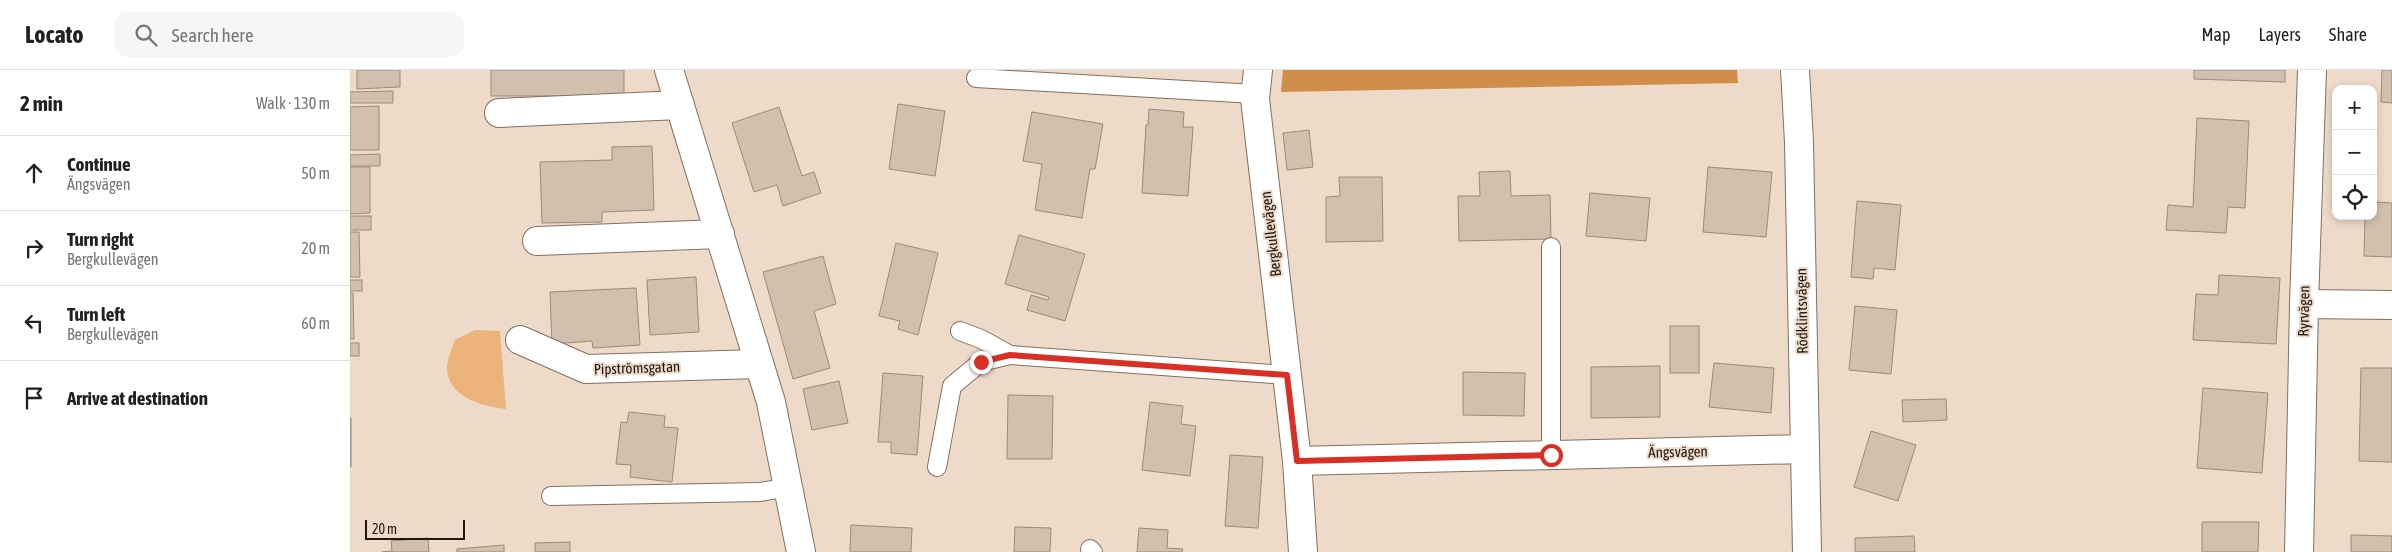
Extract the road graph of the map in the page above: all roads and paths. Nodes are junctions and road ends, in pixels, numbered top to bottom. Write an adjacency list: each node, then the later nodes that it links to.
1 (669, 70): 6 (street)
2 (1795, 70): 18 (street, Rödklintsvägen)
3 (2312, 70): 11 (street, Ryrvägen)
4 (976, 78): 5 (lane, Bergkullevägen)
5 (1257, 82): 17 (street, Bergkullevägen)
6 (680, 105): 7 (street); 8 (street)
7 (500, 113)
8 (720, 234): 9 (street); 16 (street)
9 (538, 240)
10 (1551, 247): 19 (lane)
11 (2304, 304): 12 (street); 27 (street, Ryrvägen)
12 (2392, 305)
13 (960, 331): 15 (lane)
14 (520, 340): 16 (street, Pipströmsgatan)
15 (1010, 355): 17 (lane); 21 (lane)
16 (759, 364): 22 (street)
17 (1287, 375): 20 (street, Bergkullevägen)
18 (1805, 449): 19 (street, Ängsvägen); 26 (street, Rödklintsvägen)
19 (1551, 455): 20 (street, Ängsvägen)
20 (1297, 461): 25 (street, Bergkullevägen)
21 (937, 468)
22 (789, 487): 23 (lane); 24 (street)
23 (552, 496)
24 (801, 552)
25 (1303, 552)
26 (1807, 552)
27 (2299, 552)

